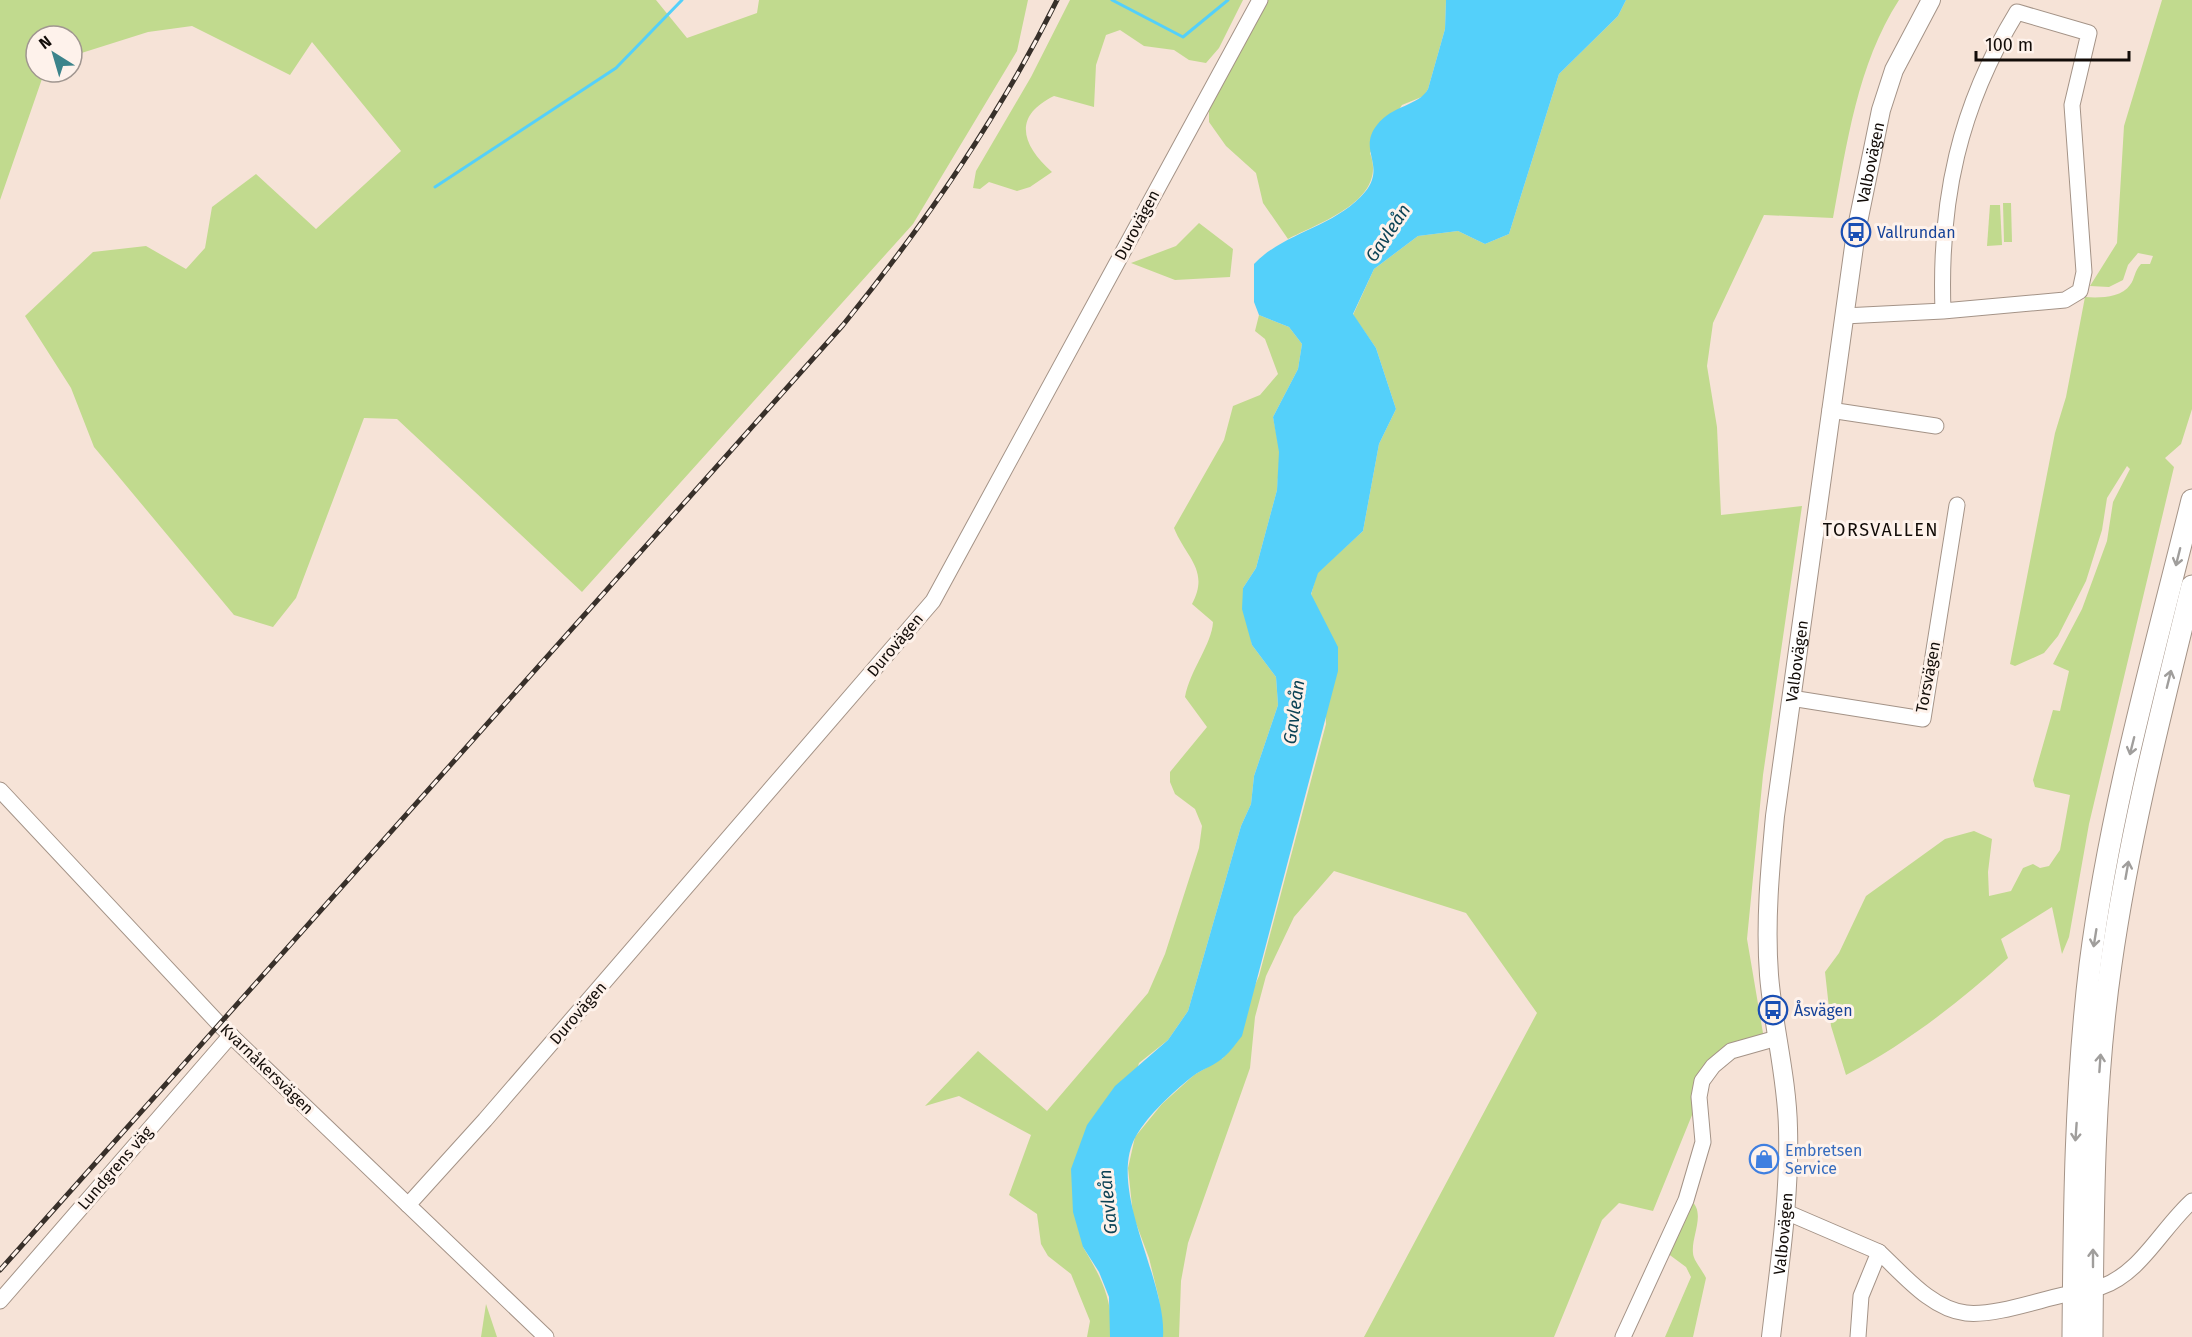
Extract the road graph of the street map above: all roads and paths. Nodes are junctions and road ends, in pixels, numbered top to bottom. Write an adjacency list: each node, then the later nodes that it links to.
1 (1260, 0): 16 (street, Durovägen)
2 (1931, 0): 5 (main road, Valbovägen)
3 (2021, 6): 4 (street); 4 (street)
4 (1943, 311): 5 (street)
5 (1844, 316): 6 (main road, Valbovägen)
6 (1830, 410): 7 (street); 11 (main road, Valbovägen)
7 (1936, 426)
8 (2192, 500): 26 (highway, one-way to 26)
9 (1957, 506): 11 (street, Torsvägen)
10 (2192, 586): 27 (highway, one-way to 10)
11 (1791, 698): 14 (main road, Valbovägen)
12 (0, 790): 13 (street, Kvarnåkersvägen)
13 (231, 1035): 16 (street, Kvarnåkersvägen); 21 (street, Lundgrens väg)
14 (1777, 1038): 17 (main road, Valbovägen); 23 (street)
15 (2192, 1201): 19 (street)
16 (408, 1205): 22 (street, Kvarnåkersvägen)
17 (1786, 1212): 18 (street); 24 (main road, Valbovägen)
18 (1879, 1252): 20 (street); 25 (street)
19 (2101, 1287)
20 (2063, 1295)
21 (0, 1301)
22 (546, 1337)
23 (1623, 1337)
24 (1771, 1337)
25 (1858, 1337)
26 (2073, 1337)
27 (2092, 1337)

